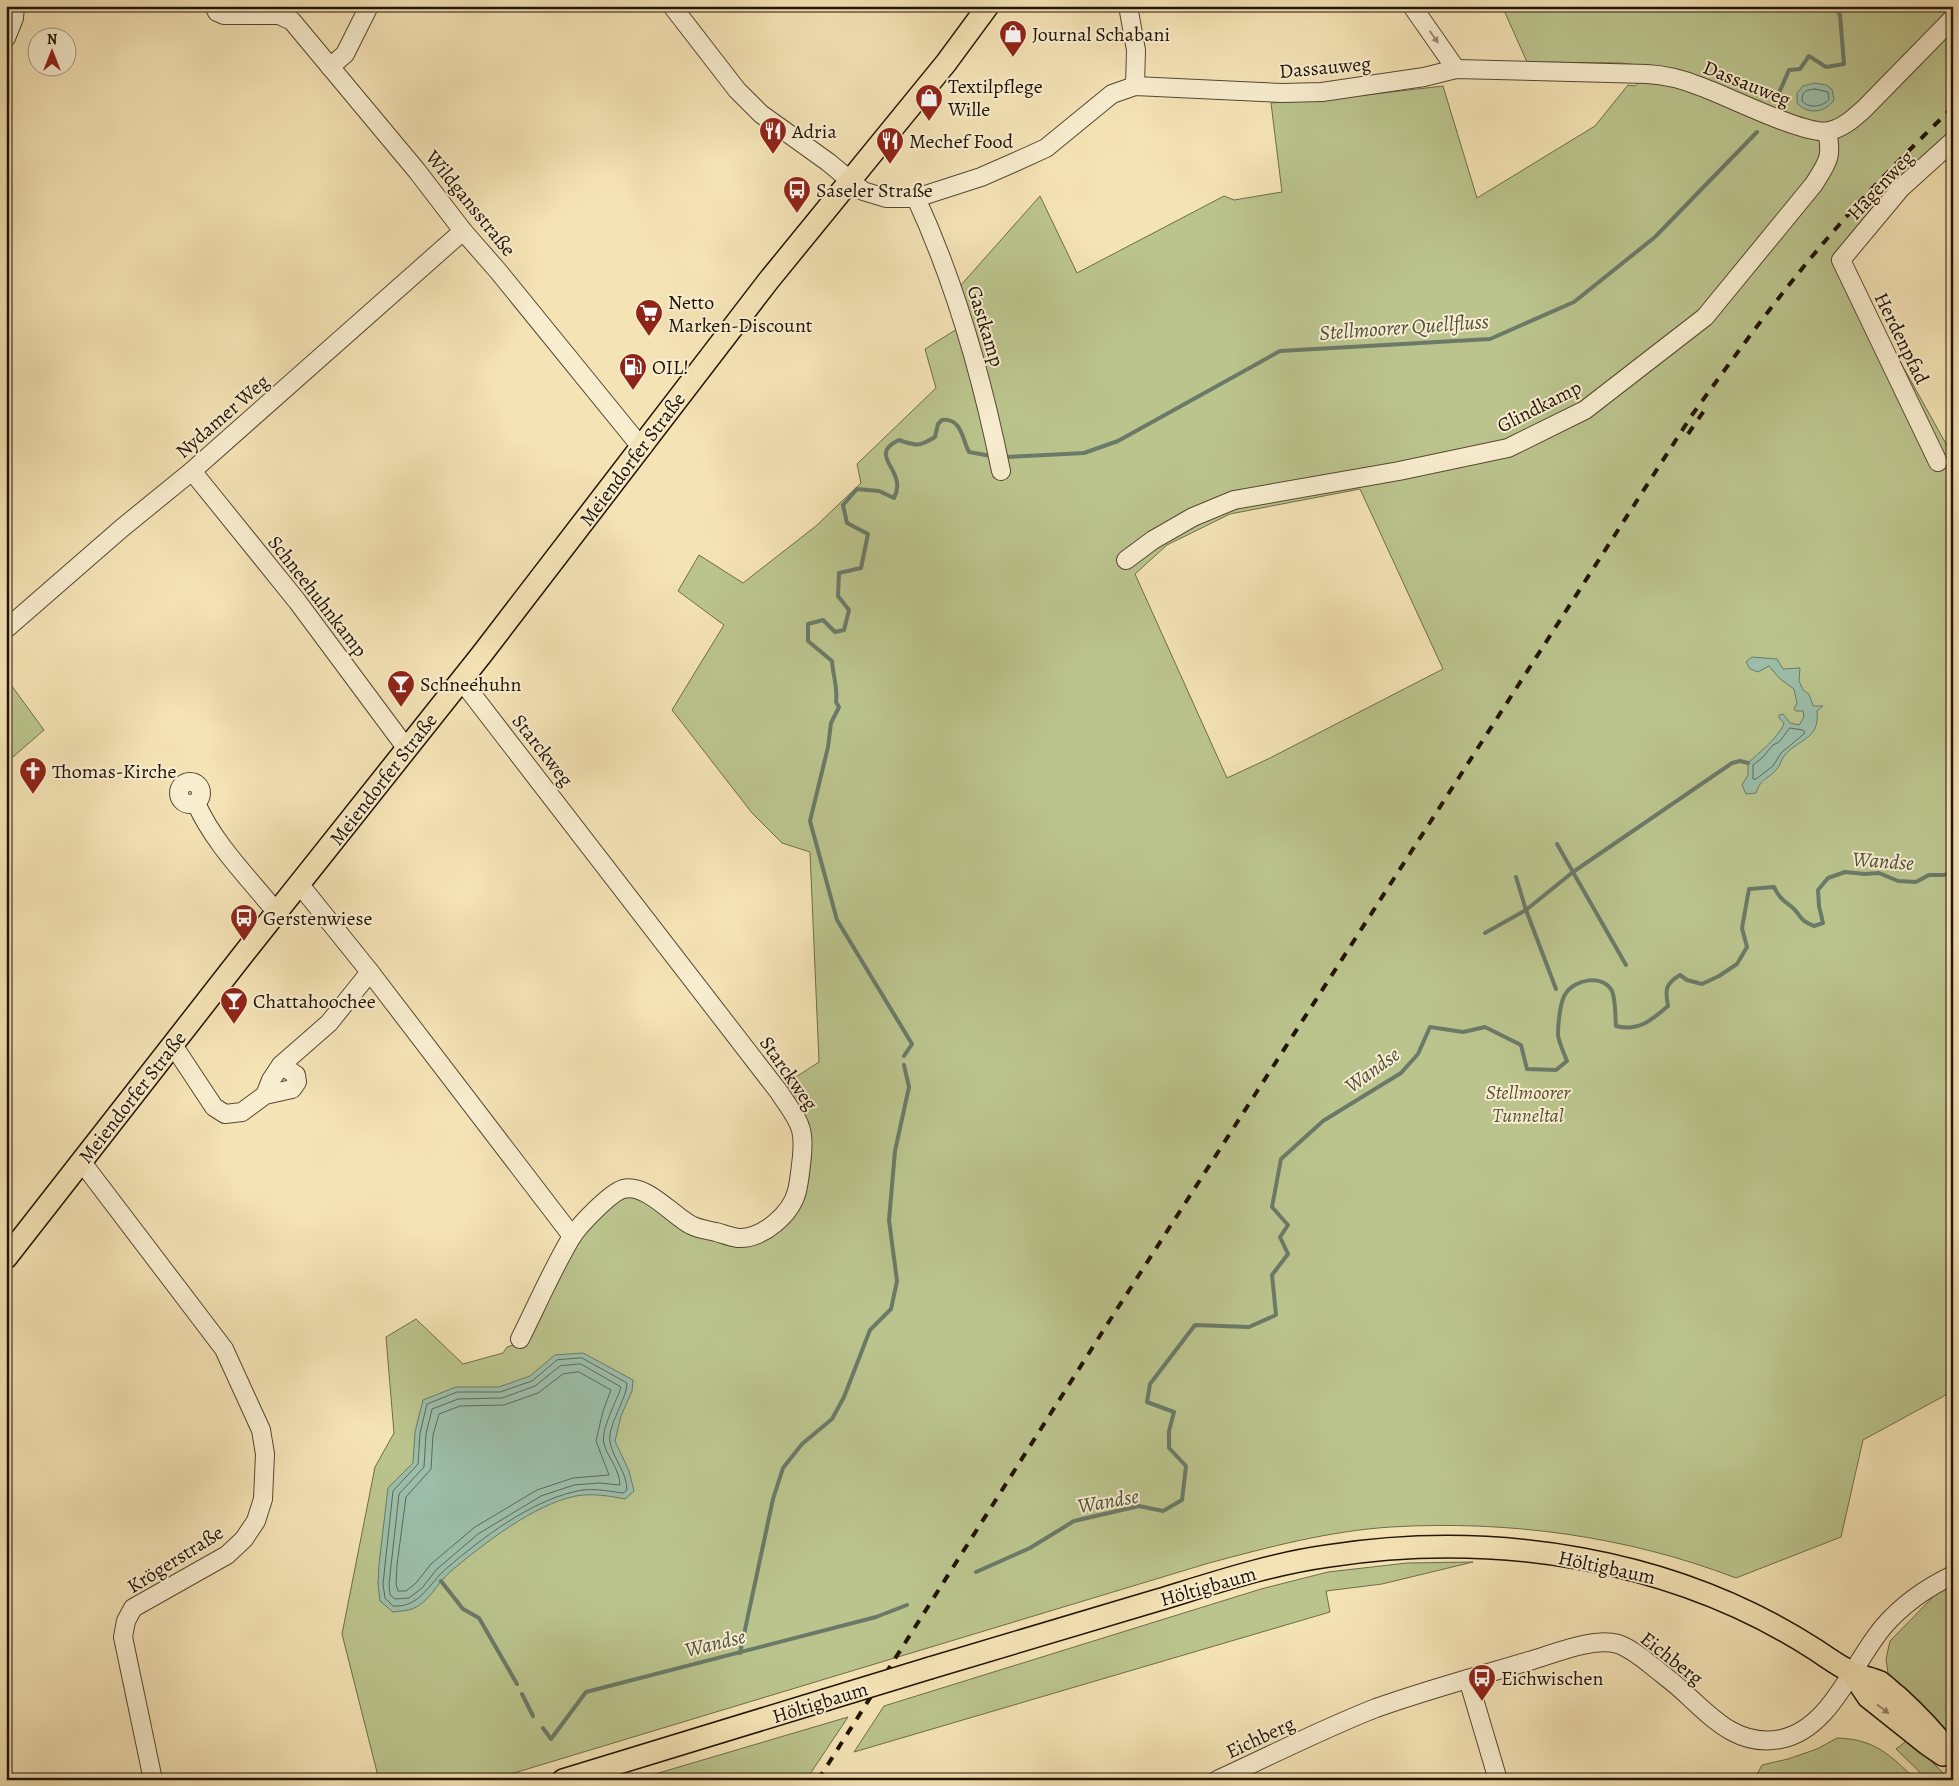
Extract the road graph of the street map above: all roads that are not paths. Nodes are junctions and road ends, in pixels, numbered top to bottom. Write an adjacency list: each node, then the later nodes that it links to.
1 (15, 6): 10 (street)
2 (214, 6): 8 (street, Wildgansstraße)
3 (369, 6): 11 (street)
4 (672, 6): 16 (street)
5 (988, 6): 16 (main road, Meiendorfer Straße)
6 (1128, 6): 13 (street)
7 (1412, 6): 12 (street, one-way to 12)
8 (247, 11): 11 (street, Wildgansstraße)
9 (1953, 18): 14 (street)
10 (6, 38)
11 (330, 67): 18 (street, Wildgansstraße)
12 (1456, 69): 13 (street, Dassauweg); 14 (street, Dassauweg)
13 (1135, 86): 17 (street, Dassauweg)
14 (1827, 132): 24 (street, Glindkamp)
15 (1953, 141): 19 (street, Hagenweg)
16 (850, 180): 17 (street, Dassauweg); 20 (main road, Meiendorfer Straße)
17 (916, 198): 23 (street, Gastkamp)
18 (463, 231): 20 (street, Wildgansstraße); 22 (street, Nydamer Weg)
19 (1841, 260): 21 (street, Herdenpfad)
20 (643, 446): 26 (main road, Meiendorfer Straße)
21 (1938, 462)
22 (192, 471): 25 (street, Nydamer Weg); 27 (street, Schneehuhnkamp)
23 (1001, 471)
24 (1126, 560)
25 (6, 629)
26 (461, 680): 27 (main road, Meiendorfer Straße); 34 (street, Starckweg)
27 (407, 749): 29 (main road, Meiendorfer Straße)
28 (196, 803): 30 (street)
29 (300, 885): 30 (main road, Meiendorfer Straße); 31 (street)
30 (277, 913): 32 (main road, Meiendorfer Straße)
31 (370, 972): 32 (street); 34 (street)
32 (172, 1045): 33 (main road, Meiendorfer Straße)
33 (81, 1161): 35 (main road, Meiendorfer Straße); 43 (street, Krögerstraße)
34 (572, 1236): 36 (street, Starckweg)
35 (6, 1258)
36 (520, 1339)
37 (1953, 1576): 38 (street, Eichberg)
38 (1851, 1672): 39 (street, Eichberg); 40 (main road, Höltigbaum); 41 (main road, Höltigbaum, one-way to 41); 44 (main road, Höltigbaum, bridge)
39 (1468, 1679): 42 (street, Eichberg); 46 (street)
40 (1953, 1757)
41 (1953, 1761)
42 (1245, 1774): 45 (street, Eichberg)
43 (153, 1780)
44 (563, 1780)
45 (1218, 1780)
46 (1498, 1780)

